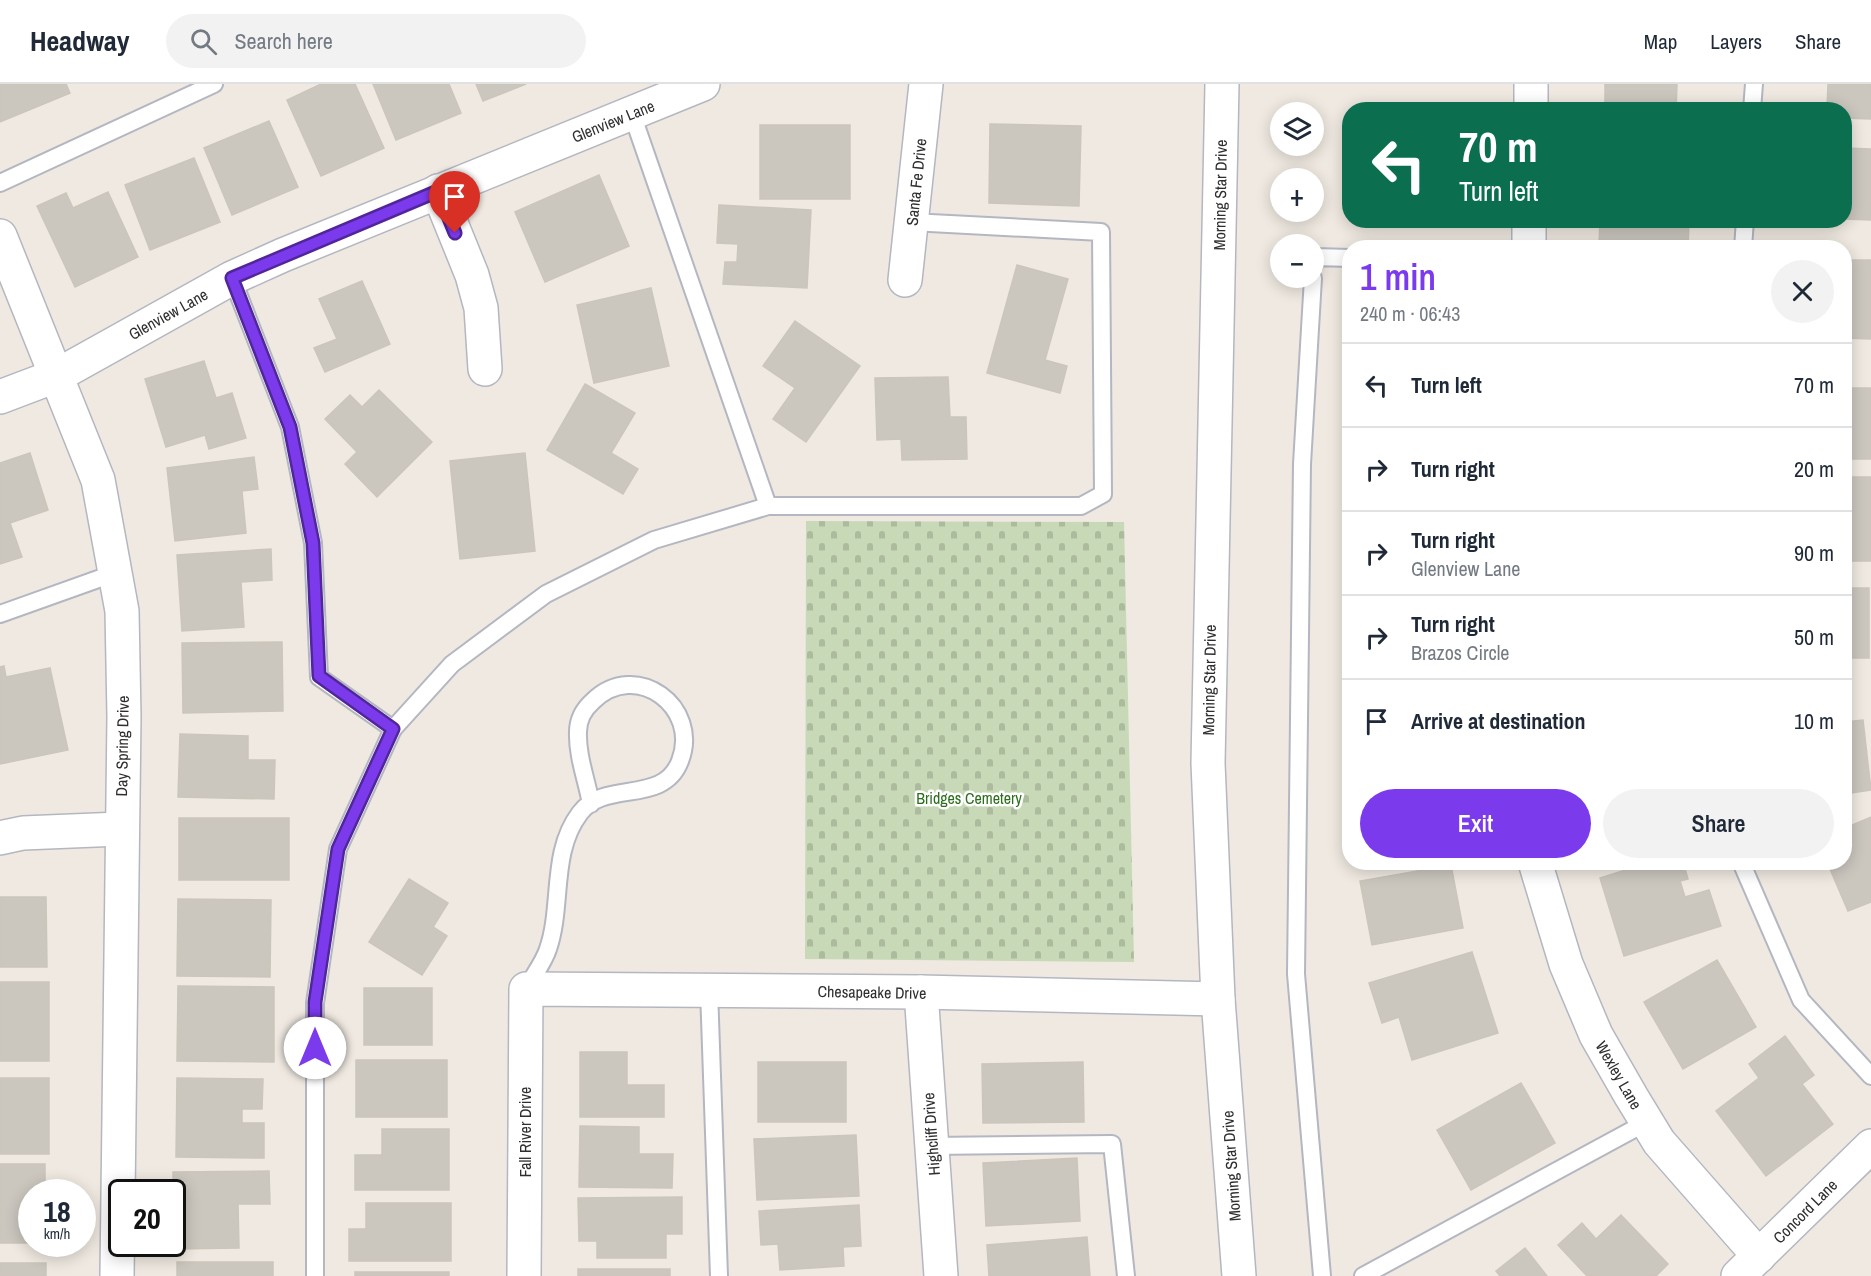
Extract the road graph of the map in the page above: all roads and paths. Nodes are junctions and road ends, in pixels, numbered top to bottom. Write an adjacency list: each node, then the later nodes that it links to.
1 (214, 84): 11 (lane)
2 (704, 84): 10 (street, Glenview Lane)
3 (926, 84): 13 (street, Santa Fe Drive)
4 (1222, 84): 35 (street, Morning Star Drive)
5 (1517, 84): 6 (street)
6 (1531, 84): 8 (street)
7 (1754, 84): 9 (lane)
8 (1531, 102)
9 (1753, 102)
10 (632, 114): 12 (street, Glenview Lane); 23 (lane)
11 (0, 183)
12 (438, 191): 17 (street, Glenview Lane); 20 (street)
13 (911, 222): 18 (street, Santa Fe Drive); 23 (lane)
14 (0, 236): 21 (street, Day Spring Drive)
15 (1324, 257): 16 (lane)
16 (1342, 258)
17 (232, 278): 21 (street, Glenview Lane); 26 (lane)
18 (905, 280)
19 (1312, 288): 48 (lane)
20 (485, 369)
21 (58, 375): 22 (street, Glenview Lane); 24 (street, Day Spring Drive)
22 (0, 397)
23 (768, 506): 26 (lane)
24 (115, 573): 25 (lane); 28 (street, Day Spring Drive)
25 (0, 614)
26 (393, 729): 42 (lane)
27 (591, 804): 27 (lane); 32 (lane)
28 (120, 829): 29 (street); 41 (street, Day Spring Drive)
29 (0, 838)
30 (1537, 870): 37 (street, Wexley Lane)
31 (1744, 870): 36 (lane)
32 (526, 989): 33 (street, Chesapeake Drive); 43 (street, Fall River Drive)
33 (709, 990): 34 (street, Chesapeake Drive); 44 (lane)
34 (921, 992): 35 (street, Chesapeake Drive); 38 (street, Highcliff Drive)
35 (1218, 999): 47 (street, Morning Star Drive)
36 (1871, 1076)
37 (1647, 1122): 40 (street, Wexley Lane); 49 (lane)
38 (932, 1146): 45 (street, Highcliff Drive); 46 (lane)
39 (1871, 1146): 40 (street, Concord Lane)
40 (1749, 1266)
41 (117, 1276)
42 (315, 1276)
43 (524, 1276)
44 (719, 1276)
45 (941, 1276)
46 (1126, 1276)
47 (1239, 1276)
48 (1322, 1276)
49 (1363, 1276)

